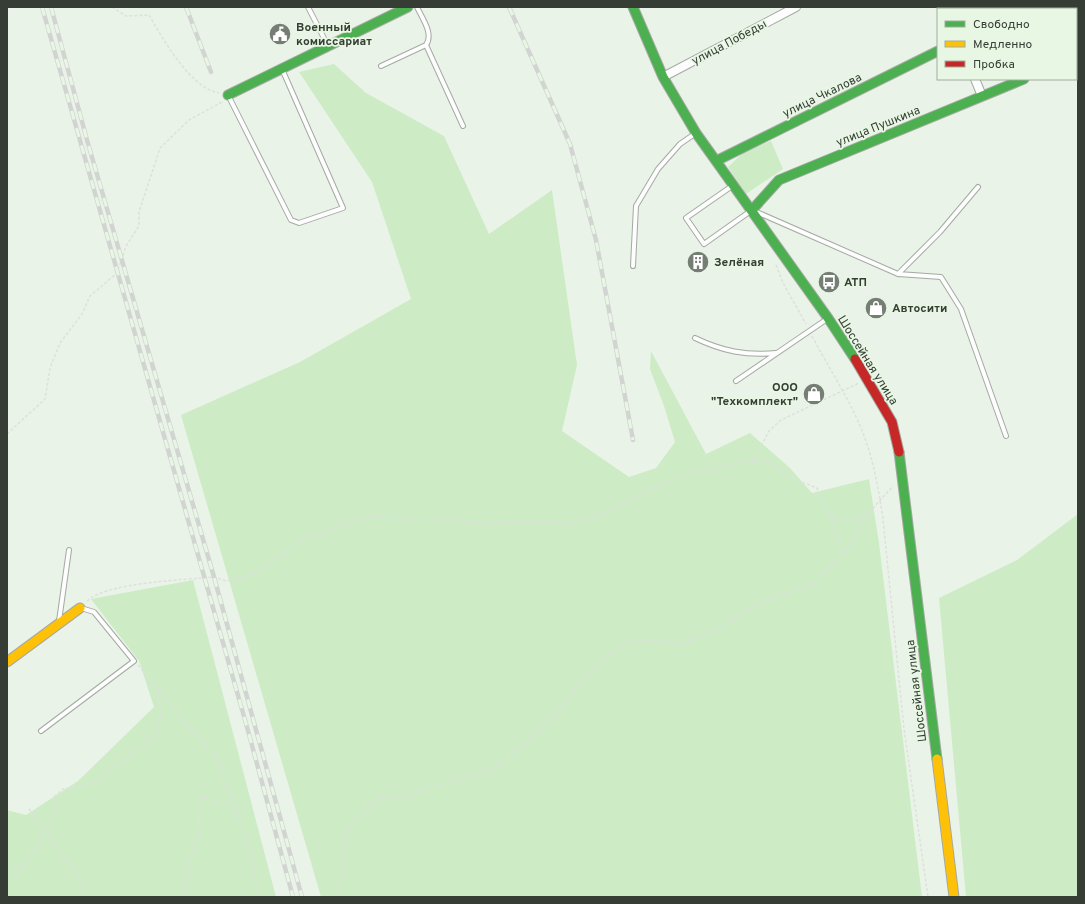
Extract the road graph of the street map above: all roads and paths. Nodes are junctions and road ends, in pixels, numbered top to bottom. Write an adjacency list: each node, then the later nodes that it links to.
1 (112, 7): 15 (path)
2 (308, 7): 8 (lane)
3 (408, 7): 8 (main road)
4 (417, 7): 7 (lane)
5 (633, 7): 12 (main road, Шоссейная улица)
6 (796, 7): 12 (street, улица Победы)
7 (426, 45): 10 (lane); 17 (lane)
8 (328, 46): 11 (main road)
9 (937, 51): 19 (main road, улица Чкалова)
10 (381, 66)
11 (281, 69): 15 (main road); 15 (lane)
12 (663, 77): 18 (main road, Шоссейная улица)
13 (975, 80): 16 (street)
14 (1022, 80): 16 (main road, улица Пушкина)
15 (228, 95): 33 (path)
16 (982, 96): 22 (main road, улица Пушкина)
17 (463, 126)
18 (696, 133): 19 (main road, Шоссейная улица); 24 (lane)
19 (716, 161): 20 (main road, Шоссейная улица)
20 (733, 184): 22 (main road, Шоссейная улица); 22 (lane)
21 (978, 187): 25 (lane)
22 (752, 210): 25 (lane); 26 (main road, Шоссейная улица)
23 (773, 259): 27 (path)
24 (633, 266)
25 (898, 274): 34 (lane)
26 (828, 318): 27 (lane); 30 (main road, Шоссейная улица)
27 (809, 331): 29 (lane); 32 (path)
28 (695, 338): 29 (lane)
29 (777, 353): 31 (lane)
30 (868, 379): 32 (path); 36 (main road, Шоссейная улица)
31 (736, 381)
32 (843, 391): 35 (path); 37 (path)
33 (7, 434)
34 (1006, 436)
35 (754, 460): 39 (path); 42 (path)
36 (903, 476): 37 (path); 57 (main road, Шоссейная улица)
37 (880, 499): 38 (path); 56 (path)
38 (874, 507): 39 (path); 41 (path)
39 (830, 516): 41 (path)
40 (69, 550): 43 (lane)
41 (843, 554): 55 (path)
42 (80, 608): 43 (main road); 45 (lane)
43 (59, 623): 44 (main road)
44 (8, 658)
45 (134, 660): 46 (path); 47 (lane)
46 (154, 685): 49 (path); 50 (path)
47 (41, 731)
48 (30, 809): 50 (path)
49 (235, 811): 53 (path); 54 (path)
50 (45, 830): 51 (path); 52 (path)
51 (7, 873)
52 (86, 897)
53 (187, 897)
54 (260, 897)
55 (338, 897)
56 (928, 897)
57 (954, 897)

